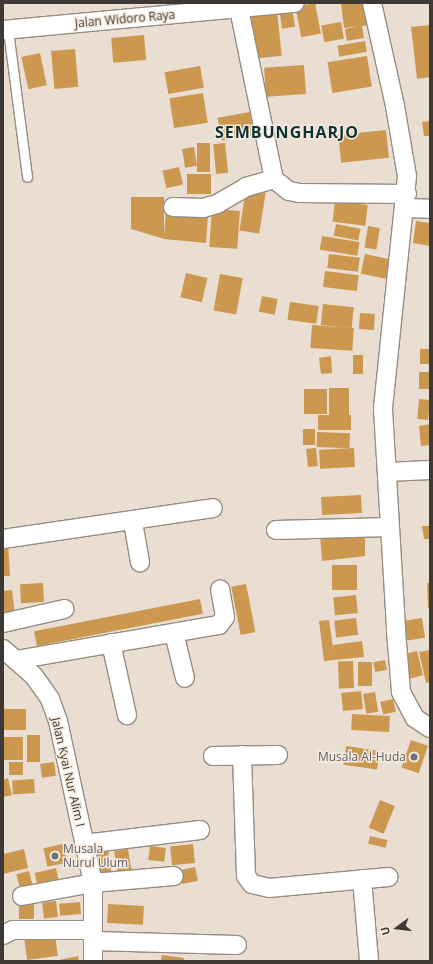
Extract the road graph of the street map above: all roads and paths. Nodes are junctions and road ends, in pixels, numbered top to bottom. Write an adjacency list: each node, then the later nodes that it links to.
1 (295, 3): 3 (street, Jalan Widoro Raya)
2 (372, 3): 8 (street)
3 (268, 5): 4 (street, Jalan Widoro Raya)
4 (239, 9): 5 (street, Jalan Widoro Raya); 7 (street)
5 (6, 30): 6 (lane)
6 (27, 177)
7 (274, 179): 8 (street); 9 (street)
8 (406, 201): 10 (street); 12 (street)
9 (173, 207)
10 (430, 209)
11 (430, 470): 12 (street)
12 (387, 472): 15 (street)
13 (213, 508): 14 (street)
14 (133, 522): 17 (street); 18 (street)
15 (390, 527): 16 (street); 27 (street)
16 (276, 530)
17 (3, 539)
18 (140, 562)
19 (220, 589): 22 (street)
20 (64, 609): 21 (street)
21 (3, 623)
22 (174, 633): 23 (street); 25 (street)
23 (111, 643): 24 (street); 26 (street)
24 (10, 654): 32 (street, Jalan Kyai Nur Alim I)
25 (185, 678)
26 (127, 716)
27 (430, 728)
28 (242, 755): 29 (street); 30 (street); 35 (street)
29 (278, 755)
30 (213, 756)
31 (200, 830): 32 (street)
32 (84, 844): 36 (street, Jalan Kyai Nur Alim I)
33 (174, 876): 36 (street)
34 (388, 877): 35 (street)
35 (362, 879): 42 (street)
36 (93, 883): 37 (street); 39 (street, Jalan Kyai Nur Alim I)
37 (22, 896)
38 (3, 935): 39 (street)
39 (93, 935): 40 (street); 41 (street, Jalan Kyai Nur Alim I)
40 (237, 945)
41 (93, 961)
42 (369, 961)

